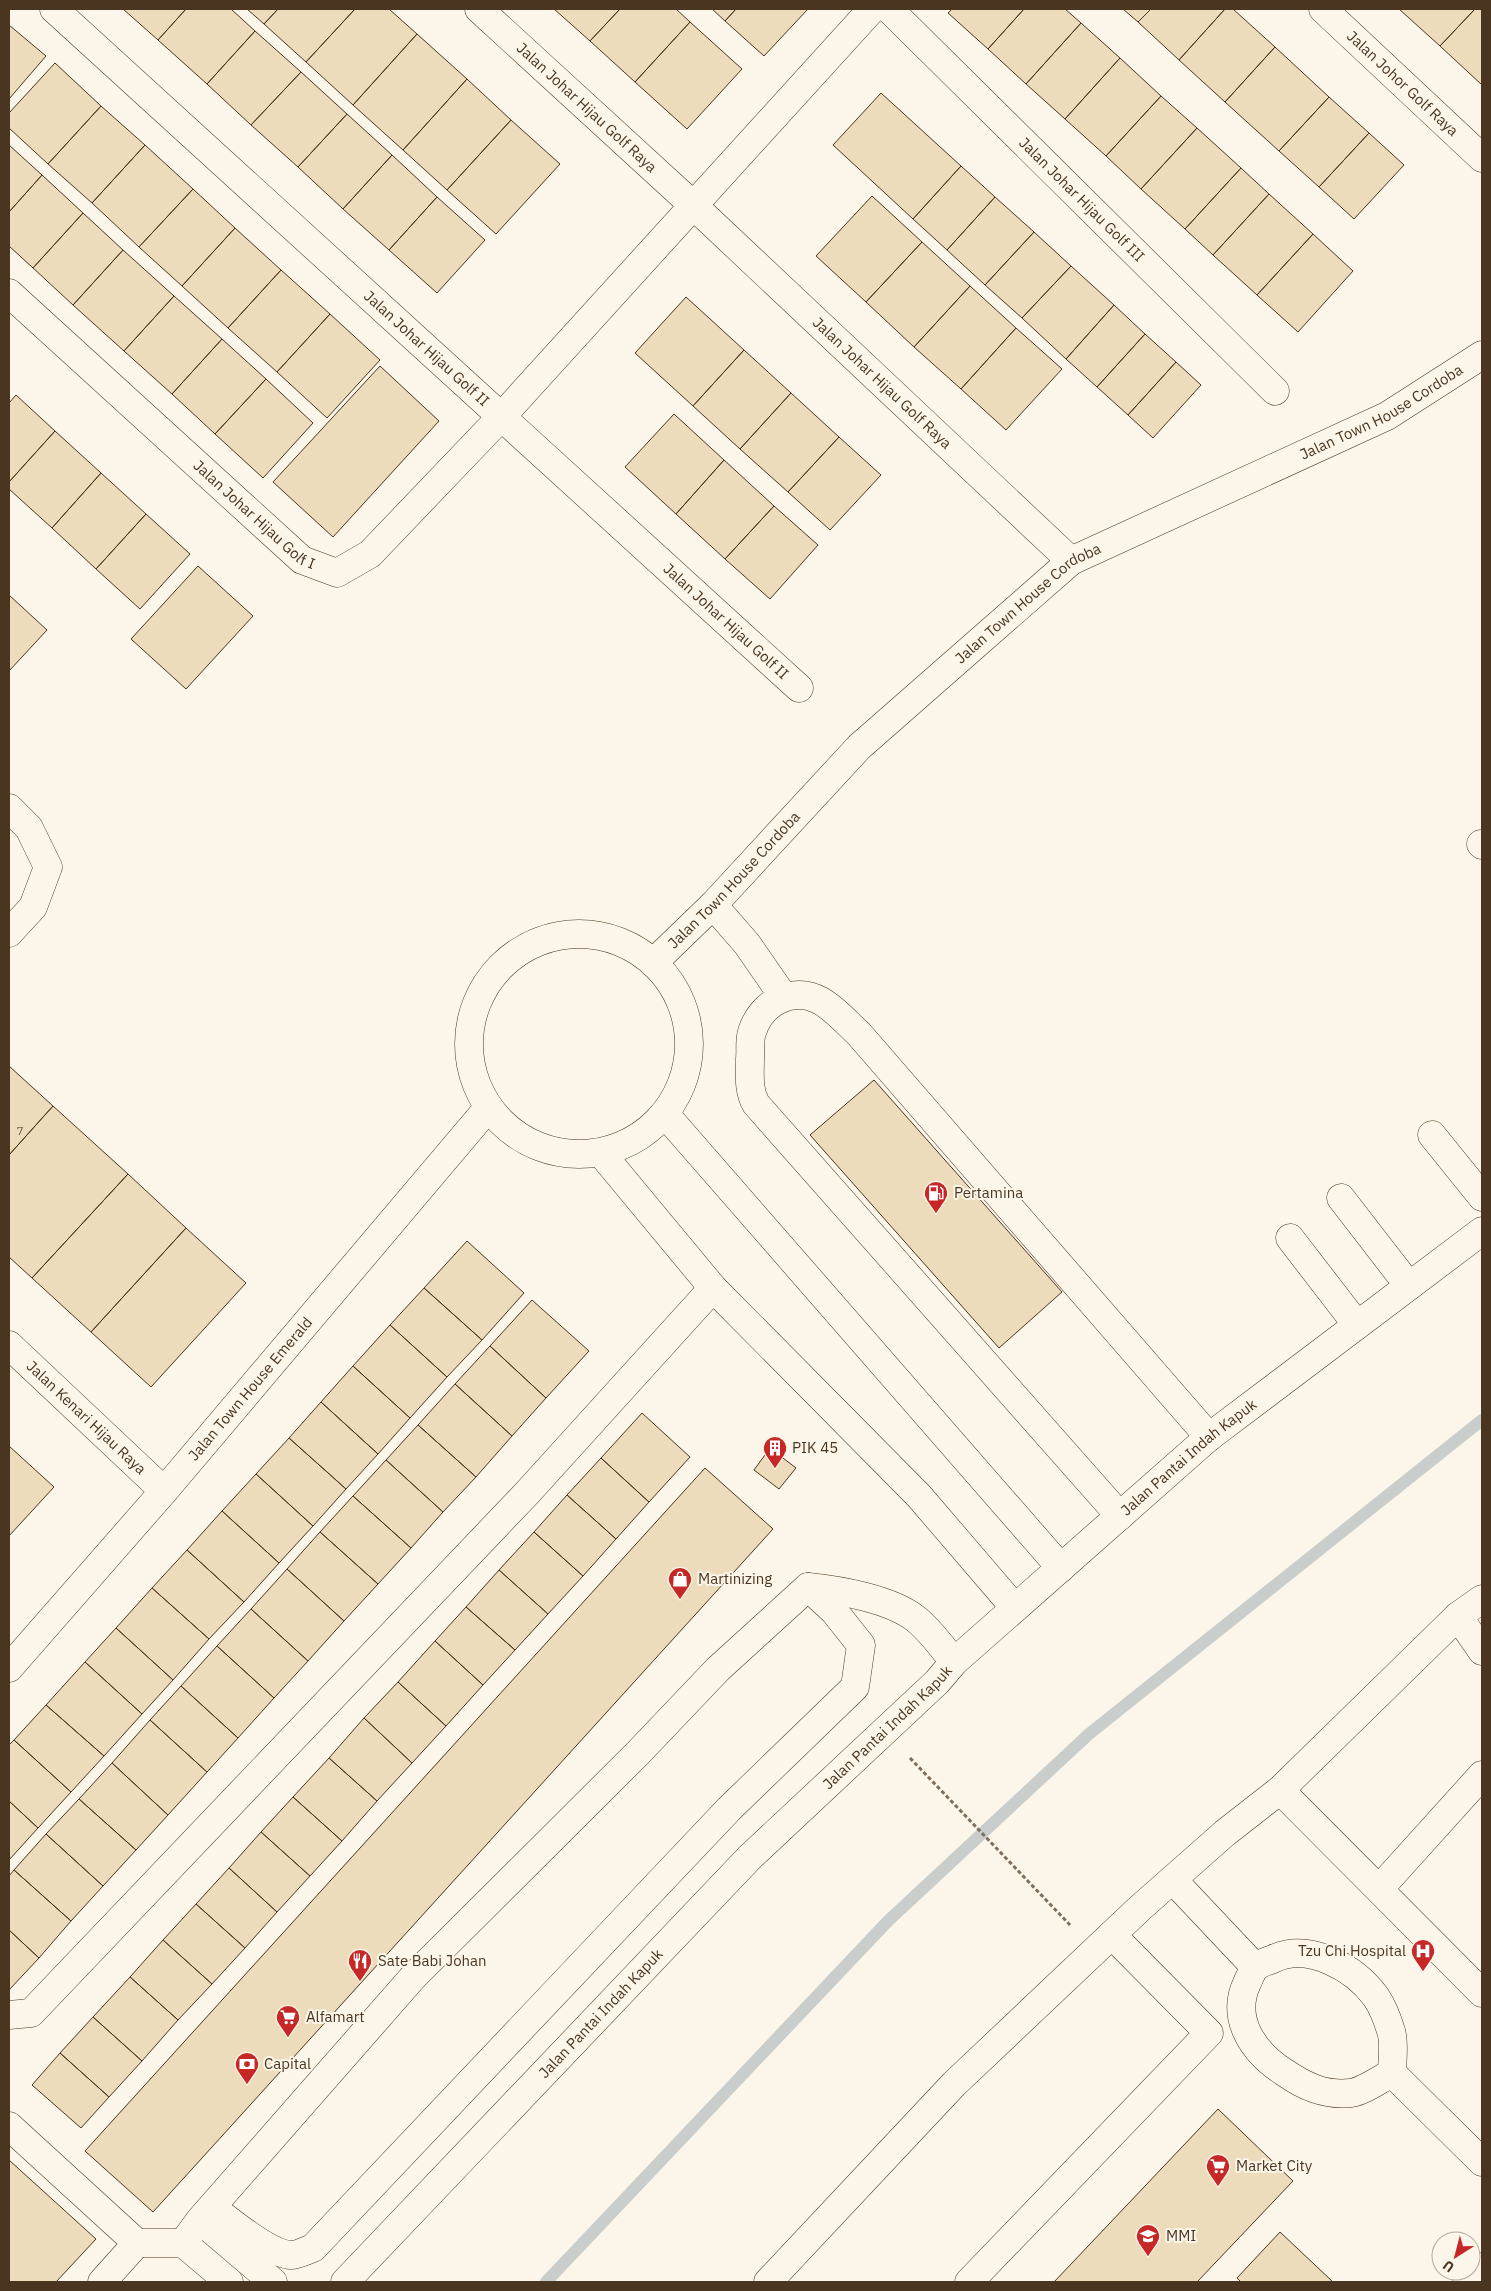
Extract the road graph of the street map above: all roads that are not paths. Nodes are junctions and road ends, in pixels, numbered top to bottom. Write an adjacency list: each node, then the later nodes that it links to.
1 (54, 9): 11 (street, Jalan Johar Hijau Golf II)
2 (479, 9): 7 (street, Jalan Johar Hijau Golf Raya)
3 (872, 9): 7 (street)
4 (889, 9): 10 (street, Jalan Johar Hijau Golf III)
5 (1323, 9): 6 (street, Jalan Johor Golf Raya)
6 (1482, 158)
7 (694, 206): 11 (street); 12 (street, Jalan Johar Hijau Golf Raya)
8 (9, 293): 11 (street, Jalan Johar Hijau Golf I)
9 (1482, 355): 12 (street, Jalan Town House Cordoba)
10 (1275, 392)
11 (502, 416): 13 (street, Jalan Johar Hijau Golf II)
12 (1071, 560): 15 (street, Jalan Town House Cordoba)
13 (799, 688)
14 (9, 808): 16 (street)
15 (713, 905): 17 (street, Jalan Town House Cordoba); 18 (street)
16 (9, 933)
17 (653, 963): 19 (street); 20 (street)
18 (783, 996): 31 (street); 33 (street)
19 (488, 1108): 22 (street); 32 (street, Jalan Town House Emerald)
20 (665, 1114): 22 (street); 34 (street)
21 (1432, 1135): 23 (street)
22 (601, 1153): 28 (street)
23 (1482, 1197)
24 (1341, 1198): 27 (street)
25 (1482, 1231): 27 (street, Jalan Pantai Indah Kapuk)
26 (1290, 1238): 29 (street)
27 (1409, 1286): 29 (street, Jalan Pantai Indah Kapuk)
28 (713, 1288): 37 (street); 49 (street)
29 (1357, 1324): 31 (street, Jalan Pantai Indah Kapuk)
30 (9, 1345): 32 (street, Jalan Kenari Hijau Raya)
31 (1209, 1437): 33 (street, Jalan Pantai Indah Kapuk)
32 (164, 1491): 41 (street, Jalan Town House Emerald)
33 (1120, 1516): 34 (street, Jalan Pantai Indah Kapuk)
34 (1061, 1568): 37 (street, Jalan Pantai Indah Kapuk)
35 (808, 1587): 40 (street); 53 (street); 53 (street)
36 (1482, 1599): 38 (street)
37 (1015, 1608): 40 (street, Jalan Pantai Indah Kapuk)
38 (1458, 1616): 39 (street); 43 (street)
39 (1482, 1651)
40 (954, 1662): 60 (street, Jalan Pantai Indah Kapuk)
41 (9, 1668)
42 (1482, 1775): 45 (street)
43 (1280, 1790): 44 (street); 45 (street)
44 (1173, 1880): 46 (street); 47 (street)
45 (1380, 1888): 48 (street)
46 (1112, 1935): 61 (street); 62 (street)
47 (1255, 1967): 50 (street); 50 (street)
48 (1482, 1993)
49 (9, 2015)
50 (1392, 2073): 52 (street)
51 (9, 2126): 54 (street)
52 (1482, 2162)
53 (206, 2214): 55 (street); 59 (street)
54 (137, 2243): 55 (street); 57 (street)
55 (183, 2243): 58 (street)
56 (1482, 2267): 63 (street)
57 (102, 2282)
58 (229, 2282)
59 (274, 2282)
60 (345, 2282)
61 (768, 2282)
62 (969, 2282)
63 (1467, 2282)

